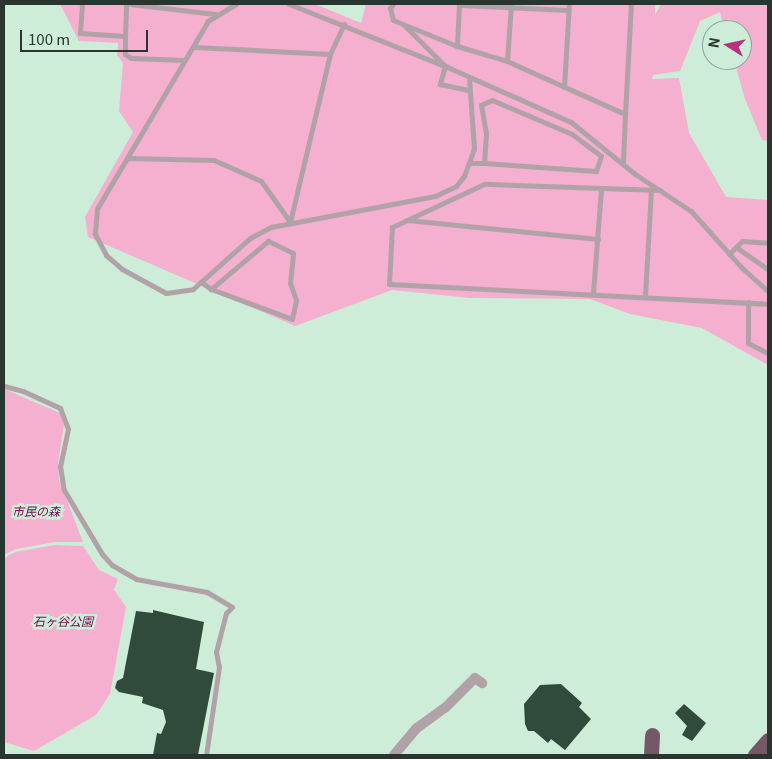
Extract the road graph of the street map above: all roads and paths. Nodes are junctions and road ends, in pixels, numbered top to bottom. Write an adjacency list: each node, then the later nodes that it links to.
1 (82, 4): 14 (lane)
2 (126, 4): 14 (lane)
3 (130, 4): 11 (lane)
4 (236, 4): 11 (lane)
5 (290, 4): 12 (lane)
6 (393, 4): 13 (lane)
7 (459, 4): 9 (lane); 15 (lane)
8 (631, 4): 24 (lane)
9 (511, 6): 10 (lane); 19 (lane)
10 (568, 7): 22 (lane)
11 (215, 14): 16 (lane)
12 (344, 24): 17 (lane); 20 (lane)
13 (404, 26): 15 (lane); 20 (lane)
14 (125, 36): 18 (lane)
15 (457, 46): 19 (lane)
16 (194, 47): 17 (lane); 18 (lane)
17 (330, 54): 32 (lane)
18 (185, 60): 25 (lane)
19 (507, 61): 22 (lane)
20 (445, 66): 21 (lane); 23 (lane)
21 (469, 78): 23 (lane); 27 (lane)
22 (564, 87): 24 (lane)
23 (468, 90): 26 (lane)
24 (625, 114): 27 (lane)
25 (127, 158): 32 (lane); 38 (lane)
26 (470, 162): 28 (lane); 32 (lane)
27 (623, 162): 29 (lane)
28 (484, 163): 28 (lane)
29 (652, 188): 30 (lane); 36 (lane); 42 (lane)
30 (601, 190): 31 (lane); 33 (lane)
31 (406, 220): 33 (lane); 41 (lane)
32 (290, 222): 38 (lane)
33 (598, 239): 41 (lane)
34 (768, 243): 35 (lane)
35 (736, 247): 36 (lane); 37 (lane)
36 (729, 254): 40 (lane)
37 (768, 268)
38 (201, 282): 39 (lane)
39 (211, 289): 39 (lane)
40 (768, 291)
41 (594, 293): 42 (lane)
42 (645, 296): 43 (lane)
43 (748, 302): 44 (lane); 45 (lane)
44 (768, 304)
45 (768, 353)
46 (4, 386): 51 (lane)
47 (482, 683): 52 (street)
48 (652, 736): 50 (highway)
49 (762, 747): 53 (highway)
50 (643, 753)
51 (206, 755)
52 (394, 755)
53 (747, 755)

